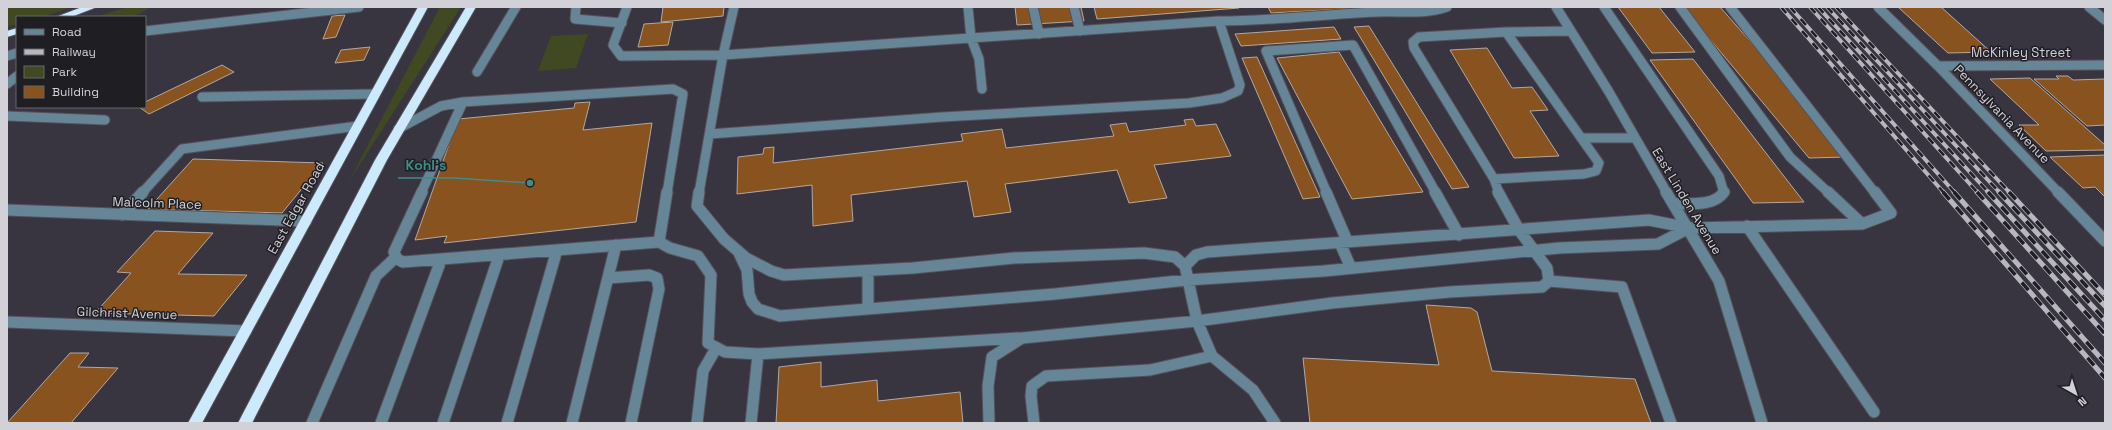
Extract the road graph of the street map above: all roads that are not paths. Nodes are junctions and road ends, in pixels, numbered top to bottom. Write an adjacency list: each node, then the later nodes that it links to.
1 (92, 7): 19 (highway)
2 (359, 7): 23 (street)
3 (423, 7): 36 (highway, East Edgar Road)
4 (471, 7): 42 (highway)
5 (516, 7): 32 (street)
6 (576, 7): 22 (street)
7 (627, 7): 22 (street)
8 (734, 7): 29 (street)
9 (968, 7): 28 (street)
10 (1032, 7): 27 (street)
11 (1074, 7): 24 (street)
12 (1447, 7): 21 (street)
13 (1556, 7): 25 (street, East Linden Avenue)
14 (1604, 7): 47 (street)
15 (1680, 7): 51 (street)
16 (1730, 7): 51 (street)
17 (1878, 7): 31 (street, Pennsylvania Avenue)
18 (2089, 7): 20 (street)
19 (64, 16)
20 (2105, 20)
21 (1219, 22): 24 (street); 43 (street)
22 (622, 23): 29 (street)
23 (146, 31)
24 (1080, 31): 27 (street)
25 (1570, 31): 26 (street); 45 (street, East Linden Avenue)
26 (1506, 32): 44 (street); 46 (street)
27 (1039, 34): 28 (street)
28 (971, 38): 29 (street); 35 (street)
29 (723, 55): 43 (street)
30 (2105, 65): 31 (street, McKinley Street)
31 (1938, 66): 56 (street, Pennsylvania Avenue)
32 (477, 72)
33 (16, 77): 34 (street)
34 (7, 84)
35 (982, 89)
36 (375, 94): 37 (street); 41 (highway, East Edgar Road)
37 (202, 98)
38 (463, 102): 42 (street); 57 (street); 64 (street)
39 (7, 116): 40 (street)
40 (105, 120)
41 (358, 126): 49 (street); 50 (highway, East Edgar Road)
42 (398, 128): 82 (highway)
43 (710, 134): 62 (street)
44 (1581, 138): 45 (street); 46 (street)
45 (1634, 138): 47 (street, East Linden Avenue)
46 (1494, 178): 54 (street)
47 (1674, 204): 53 (street, East Linden Avenue)
48 (7, 210): 49 (street, Malcolm Place)
49 (122, 214): 50 (street, Malcolm Place)
50 (306, 221): 75 (highway, East Edgar Road)
51 (1862, 224): 52 (street)
52 (1747, 226): 53 (street); 80 (street)
53 (1689, 228): 54 (street); 61 (street); 95 (street, East Linden Avenue)
54 (1519, 230): 55 (street); 61 (street)
55 (1459, 234): 58 (street); 58 (street)
56 (2105, 241)
57 (659, 242): 59 (street); 77 (street)
58 (1344, 243): 66 (street); 67 (street)
59 (616, 245): 60 (street); 69 (street)
60 (557, 250): 63 (street); 86 (street)
61 (1534, 251): 67 (street); 71 (street)
62 (738, 252): 68 (street); 72 (street)
63 (499, 256): 65 (street); 85 (street)
64 (395, 258): 65 (street); 83 (street)
65 (441, 260): 84 (street)
66 (1185, 266): 68 (street); 70 (street)
67 (1351, 268): 70 (street)
68 (868, 271): 72 (street)
69 (608, 278): 87 (street); 88 (street)
70 (1187, 280): 72 (street); 73 (street)
71 (1549, 281): 73 (street); 94 (street)
72 (868, 309)
73 (1198, 321): 76 (street); 79 (street)
74 (7, 322): 75 (street, Gilchrist Avenue)
75 (246, 331): 81 (highway, East Edgar Road)
76 (1022, 338): 78 (street); 91 (street)
77 (715, 350): 78 (street); 89 (street)
78 (758, 354): 90 (street)
79 (1212, 356): 92 (street); 93 (street)
80 (1874, 412)
81 (195, 423)
82 (245, 423)
83 (312, 423)
84 (381, 423)
85 (443, 423)
86 (507, 423)
87 (572, 423)
88 (631, 423)
89 (697, 423)
90 (751, 423)
91 (989, 423)
92 (1034, 423)
93 (1275, 423)
94 (1671, 423)
95 (1762, 423)

